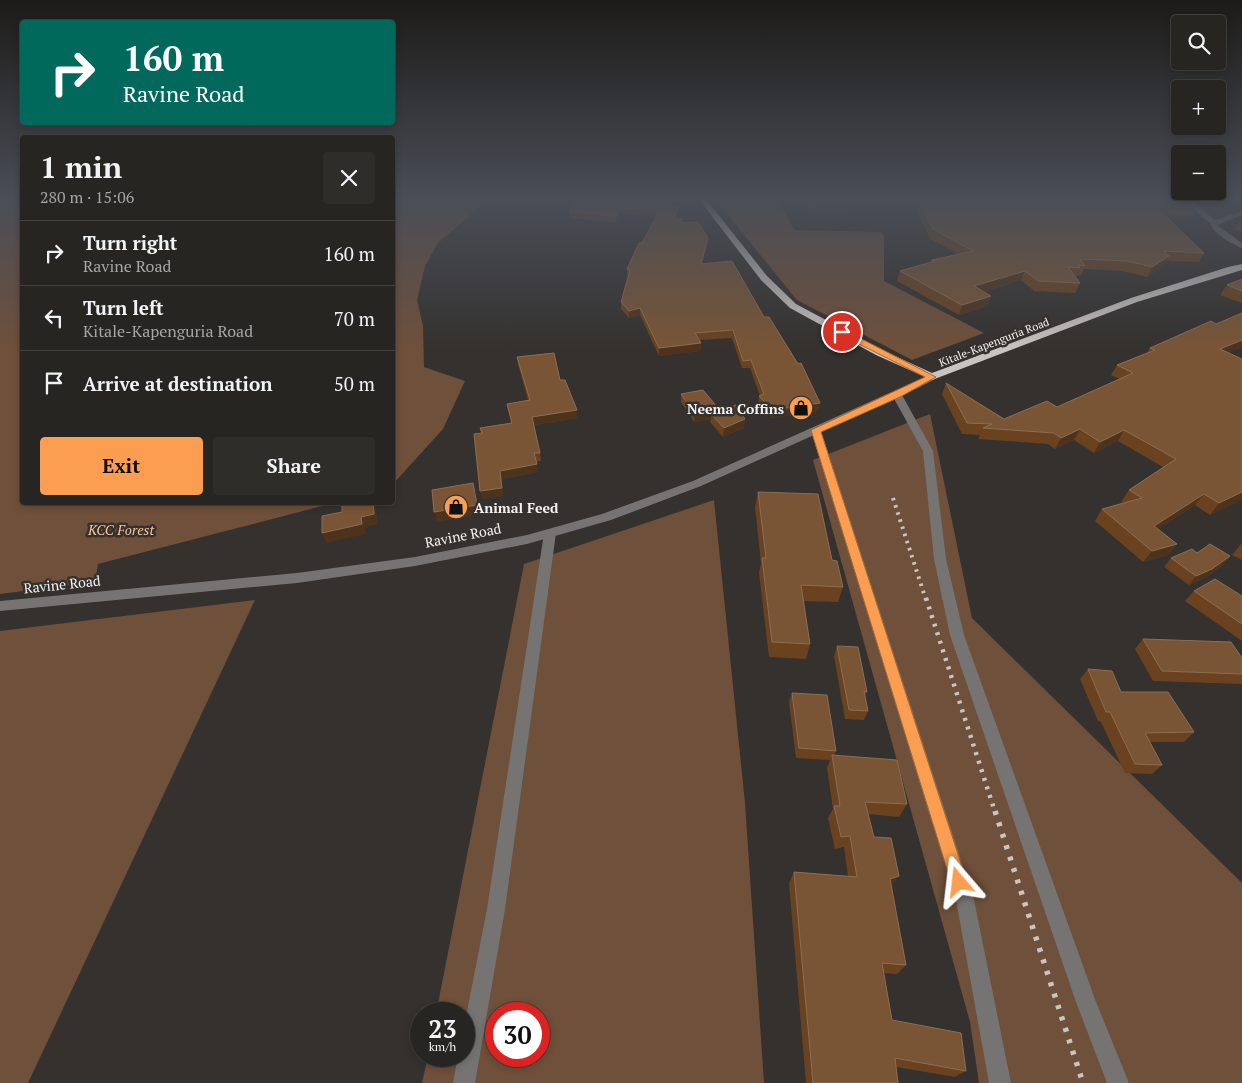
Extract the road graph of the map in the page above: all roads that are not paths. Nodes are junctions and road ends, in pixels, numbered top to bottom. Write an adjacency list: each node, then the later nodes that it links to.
1 (741, 249): 5 (highway, Kitale-Kapenguria Road)
2 (1242, 260): 4 (highway, Kitale-Kapenguria Road)
3 (1242, 267): 4 (highway, Kitale-Kapenguria Road)
4 (1231, 269): 5 (highway, Kitale-Kapenguria Road)
5 (932, 377): 6 (street, Ravine Road)
6 (897, 395): 7 (street, Ravine Road); 12 (street)
7 (816, 430): 8 (street, Ravine Road); 11 (street)
8 (550, 532): 9 (street, Ravine Road); 10 (street)
9 (0, 606)
10 (464, 1083)
11 (1000, 1083)
12 (1118, 1083)

